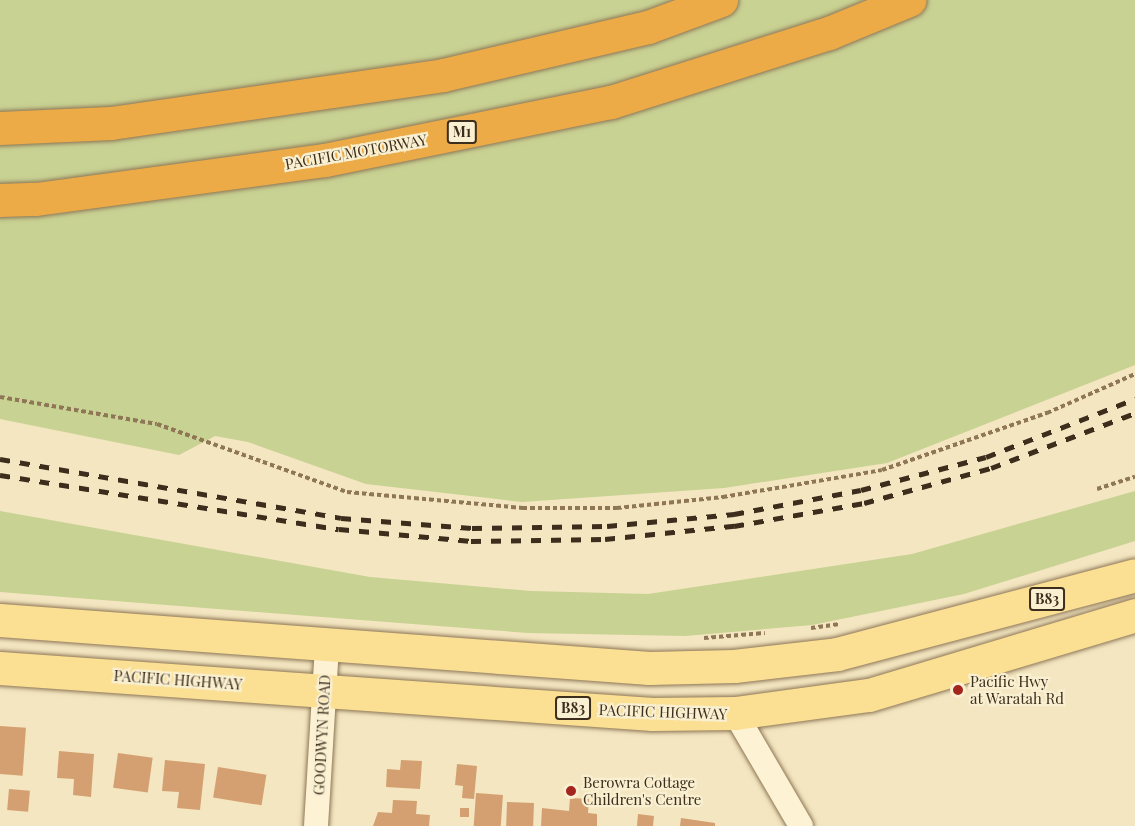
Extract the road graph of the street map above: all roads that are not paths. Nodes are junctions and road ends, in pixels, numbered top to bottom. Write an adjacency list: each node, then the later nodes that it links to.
1 (721, 0): 3 (highway)
2 (909, 0): 4 (highway, PACIFIC MOTORWAY / M1)
3 (0, 128)
4 (0, 200)
5 (1135, 575): 8 (main road, B83)
6 (1135, 615): 11 (main road, PACIFIC HIGHWAY / B83)
7 (0, 620): 8 (main road, B83)
8 (327, 644): 10 (street, GOODWYN ROAD)
9 (0, 668): 10 (main road, PACIFIC HIGHWAY / B83)
10 (324, 691): 11 (main road, PACIFIC HIGHWAY / B83); 12 (street, GOODWYN ROAD)
11 (735, 713): 13 (street)
12 (316, 826)
13 (801, 826)

